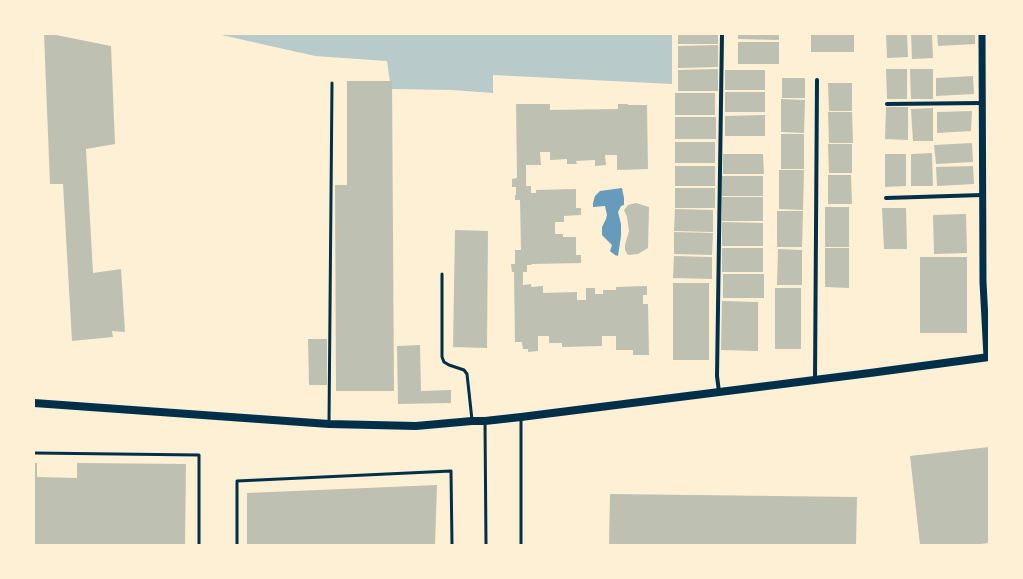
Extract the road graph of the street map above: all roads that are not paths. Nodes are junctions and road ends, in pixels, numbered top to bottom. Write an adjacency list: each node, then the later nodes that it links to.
1 (722, 34): 12 (street)
2 (982, 34): 5 (street)
3 (817, 80): 11 (street)
4 (332, 83): 17 (lane)
5 (982, 103): 6 (street); 7 (street)
6 (887, 104)
7 (982, 195): 8 (street); 10 (street)
8 (886, 198)
9 (442, 274): 15 (lane)
10 (988, 357): 11 (main road)
11 (815, 380): 12 (main road)
12 (720, 392): 14 (main road)
13 (34, 403): 17 (main road)
14 (521, 417): 16 (main road); 23 (lane)
15 (472, 421): 16 (main road); 17 (main road)
16 (485, 421): 22 (lane)
17 (329, 424)
18 (34, 453): 19 (lane)
19 (198, 545)
20 (237, 545): 21 (lane)
21 (452, 545)
22 (486, 545)
23 (521, 545)

